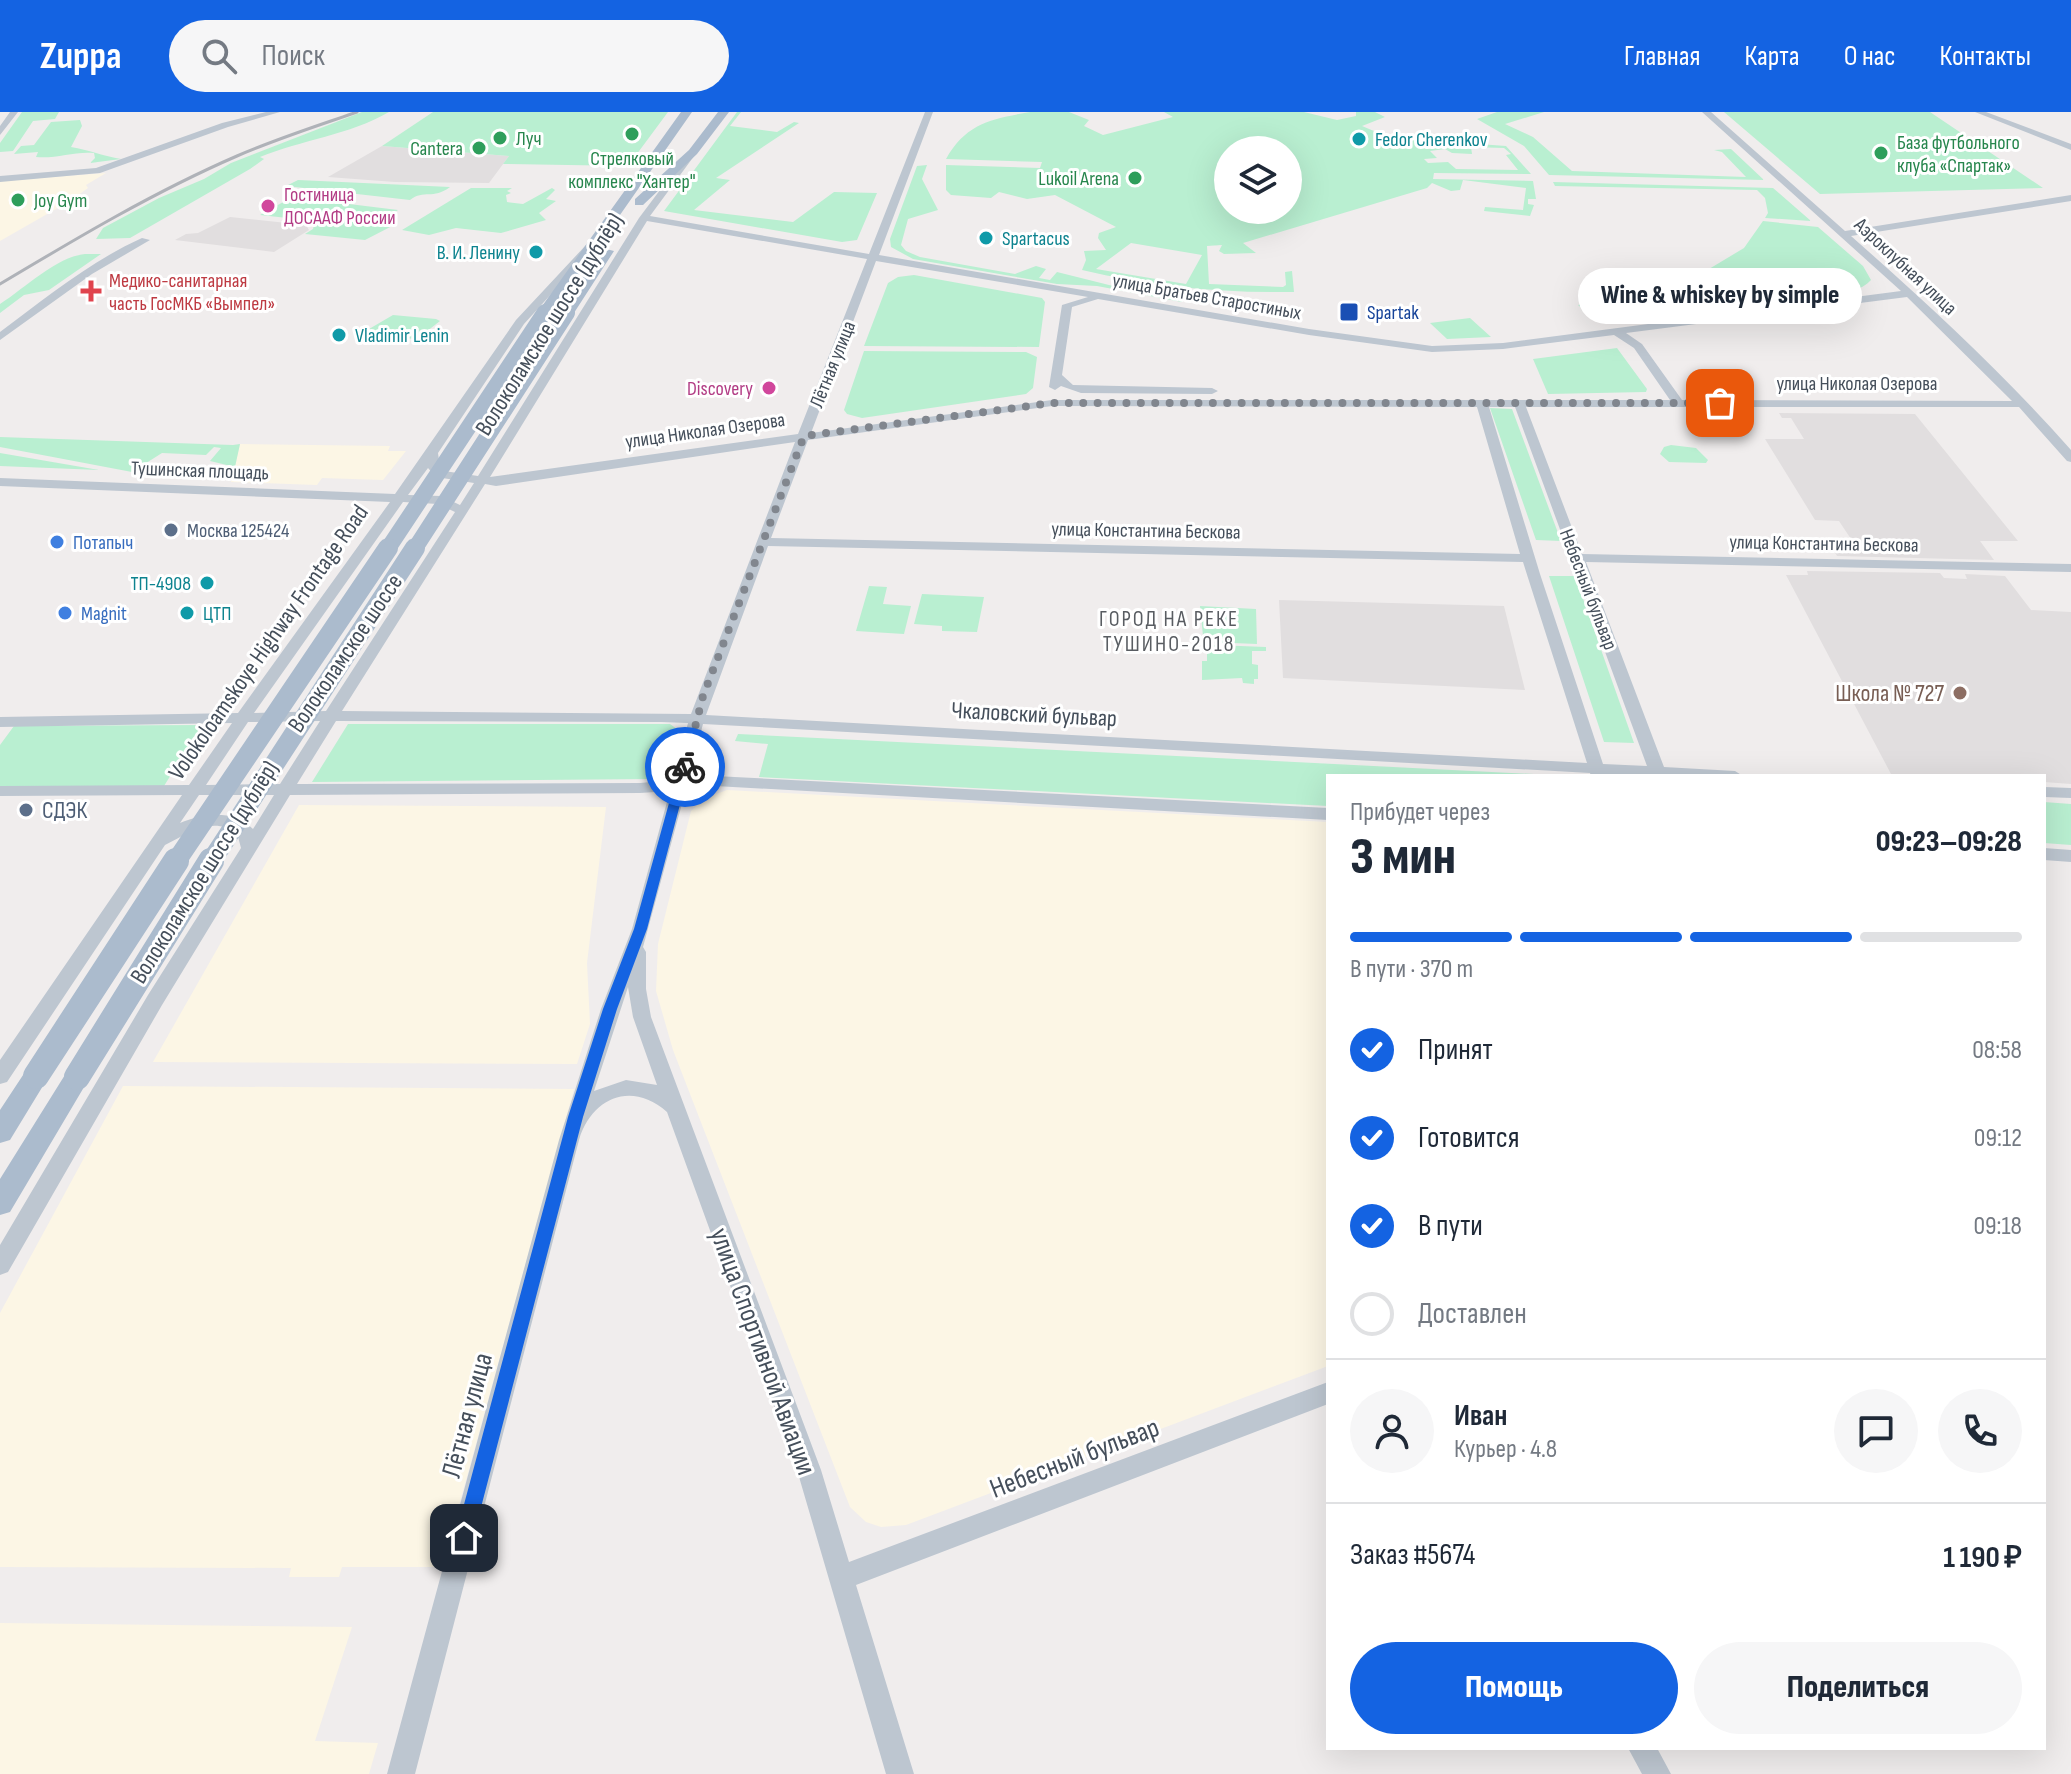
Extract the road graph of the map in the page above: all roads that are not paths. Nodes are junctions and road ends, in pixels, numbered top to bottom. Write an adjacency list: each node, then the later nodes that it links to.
1 (14, 112): 8 (street)
2 (276, 112): 11 (street)
3 (724, 112): 10 (main road, Волоколамское шоссе (дублёр))
4 (929, 112): 18 (street, Лётная улица)
5 (1706, 112): 15 (street, Аэроклубная улица)
6 (1979, 112): 9 (street)
7 (691, 117): 13 (main road, Волоколамское шоссе); 17 (main road, Волоколамское шоссе)
8 (0, 132)
9 (2071, 147)
10 (693, 152): 13 (main road); 14 (street, Волоколамское шоссе (дублёр))
11 (0, 179)
12 (2071, 198): 15 (street)
13 (639, 202): 67 (main road, Волоколамское шоссе, bridge)
14 (644, 218): 18 (street, улица Братьев Старостиных); 31 (street, Волоколамское шоссе (дублёр))
15 (1844, 234): 19 (street, Аэроклубная улица)
16 (145, 240): 22 (street)
17 (589, 247): 32 (street, Volokoloamskoye Highway Frontage Road); 66 (main road, Волоколамское шоссе, bridge)
18 (873, 256): 20 (street, улица Братьев Старостиных); 30 (street, Лётная улица)
19 (1910, 293): 21 (street, улица Братьев Старостиных); 29 (street, Аэроклубная улица)
20 (1112, 298): 21 (street, улица Братьев Старостиных); 23 (street)
21 (1616, 331): 28 (street)
22 (0, 337)
23 (1056, 375): 24 (street); 25 (street)
24 (1282, 402): 25 (street, улица Николая Озерова); 26 (street, улица Николая Озерова)
25 (1052, 403): 30 (street, улица Николая Озерова)
26 (1482, 403): 27 (street, улица Николая Озерова); 42 (street, Небесный бульвар)
27 (1519, 403): 28 (street, улица Николая Озерова); 43 (street, Небесный бульвар)
28 (1678, 403): 29 (street, улица Николая Озерова)
29 (2022, 404): 33 (street, Аэроклубная улица)
30 (804, 436): 34 (street, улица Николая Озерова); 41 (street, Лётная улица)
31 (500, 452): 34 (street, улица Николая Озерова); 35 (street, Волоколамское шоссе (дублёр))
32 (432, 453): 35 (street, улица Николая Озерова); 38 (street, Volokoloamskoye Highway Frontage Road)
33 (2071, 458)
34 (544, 473): 35 (street, улица Николая Озерова)
35 (481, 481): 39 (street, Волоколамское шоссе (дублёр))
36 (0, 482): 38 (street, Тушинская площадь)
37 (0, 492): 40 (street, Тушинская площадь)
38 (398, 498): 39 (street, Тушинская площадь); 40 (street, Volokoloamskoye Highway Frontage Road)
39 (457, 519): 45 (street, Волоколамское шоссе (дублёр))
40 (380, 523): 46 (street, Volokoloamskoye Highway Frontage Road)
41 (763, 542): 42 (street, улица Константина Бескова); 47 (street, Лётная улица)
42 (1528, 558): 49 (street, Небесный бульвар)
43 (1577, 558): 44 (street, улица Константина Бескова); 50 (street, Небесный бульвар)
44 (2071, 568)
45 (331, 716): 46 (street, Чкаловский бульвар); 47 (street, Чкаловский бульвар); 54 (street, Волоколамское шоссе (дублёр))
46 (242, 719): 48 (street, Чкаловский бульвар); 53 (street, Volokoloamskoye Highway Frontage Road)
47 (699, 720): 49 (street, Чкаловский бульвар); 51 (street, Лётная улица)
48 (0, 722)
49 (1598, 772): 50 (street, Чкаловский бульвар)
50 (1658, 774)
51 (679, 785): 54 (street); 57 (street); 62 (street, Лётная улица)
52 (0, 791): 53 (street)
53 (192, 791): 54 (street); 58 (street, Volokoloamskoye Highway Frontage Road)
54 (284, 791): 59 (street, Волоколамское шоссе (дублёр))
55 (2046, 792): 56 (street)
56 (2071, 793)
57 (1326, 814)
58 (156, 844): 59 (street); 63 (street, Volokoloamskoye Highway Frontage Road)
59 (249, 848): 68 (street, Волоколамское шоссе (дублёр))
60 (2046, 854): 61 (street)
61 (2071, 856)
62 (641, 929): 64 (street, улица Спортивной Авиации); 65 (street, Лётная улица)
63 (0, 1076)
64 (676, 1108): 65 (street); 70 (street, улица Спортивной Авиации)
65 (575, 1117): 72 (street, Лётная улица)
66 (0, 1132)
67 (0, 1203)
68 (0, 1265)
69 (1326, 1394): 70 (street, Небесный бульвар)
70 (843, 1577): 73 (street, улица Спортивной Авиации)
71 (1643, 1750): 74 (street)
72 (401, 1774)
73 (900, 1774)
74 (1657, 1774)

